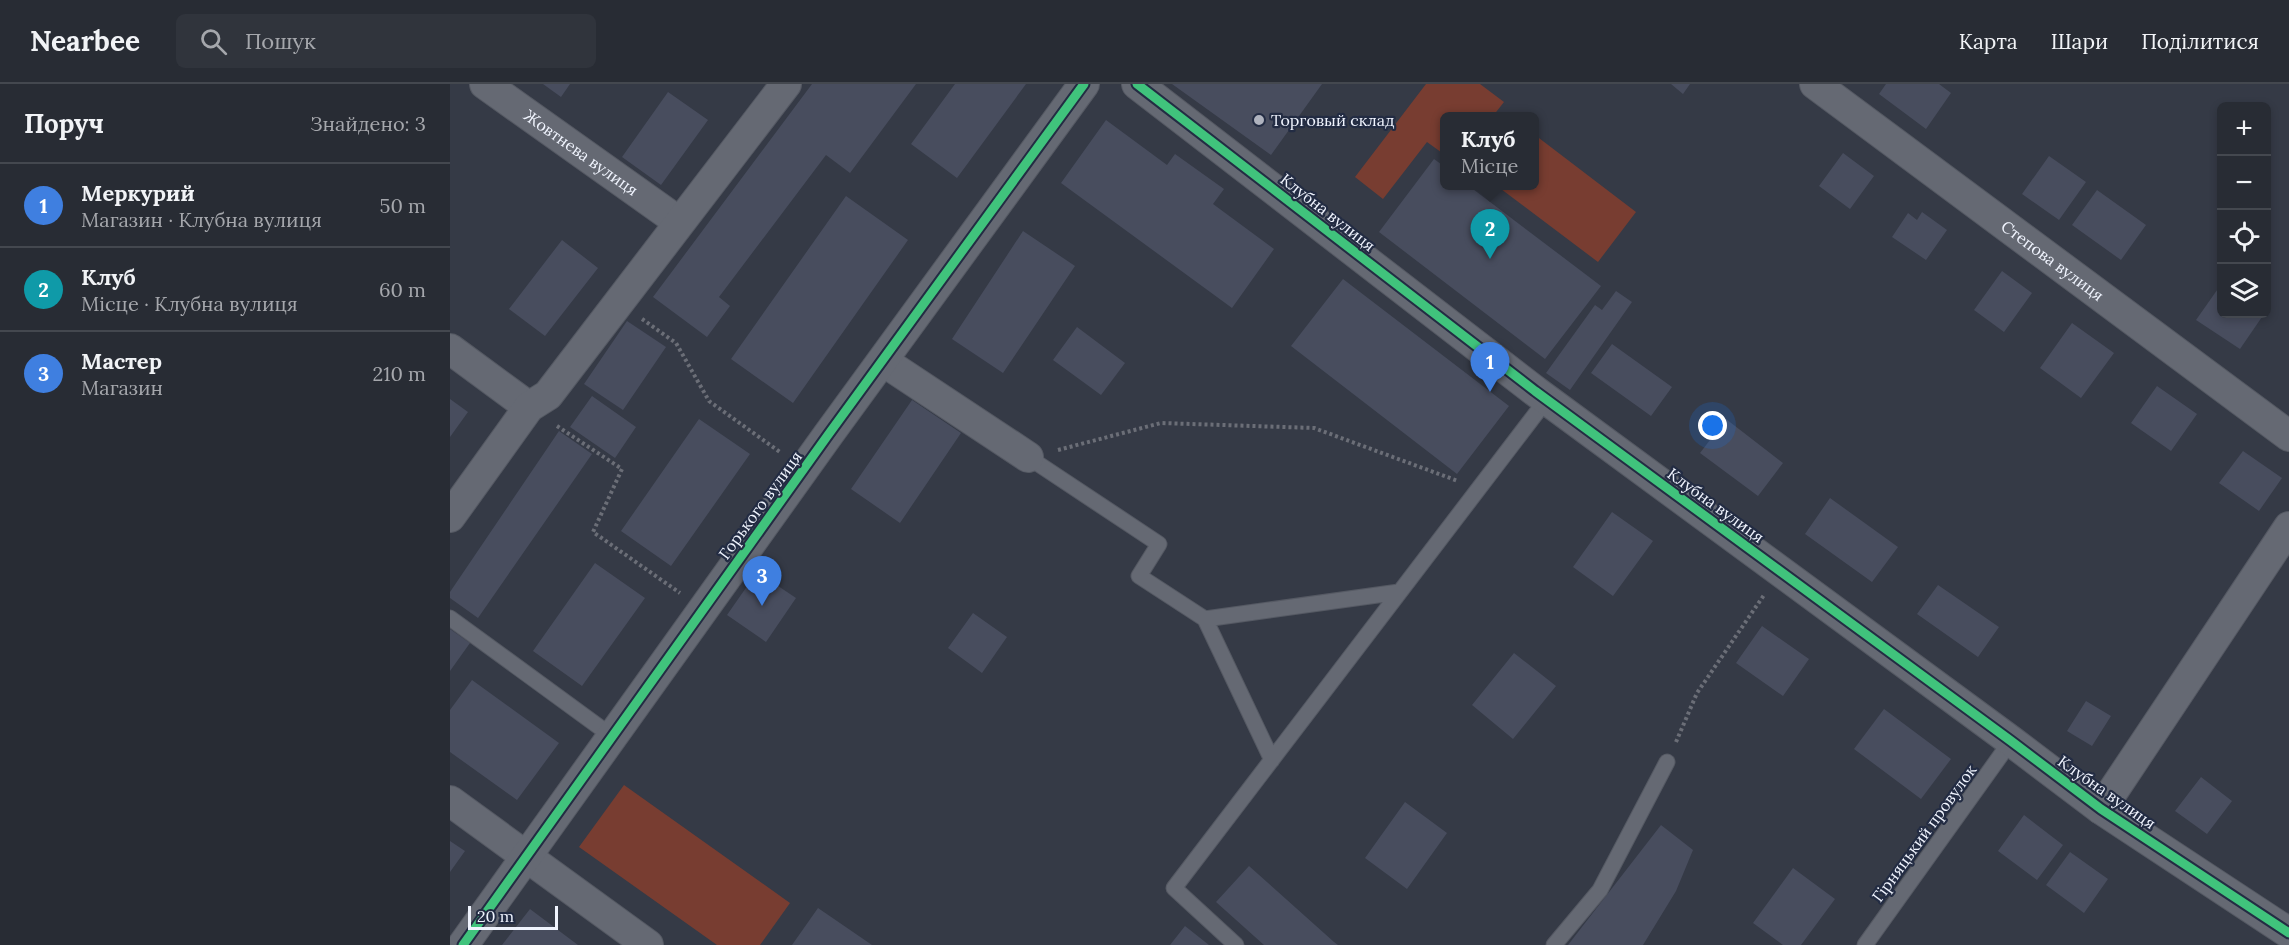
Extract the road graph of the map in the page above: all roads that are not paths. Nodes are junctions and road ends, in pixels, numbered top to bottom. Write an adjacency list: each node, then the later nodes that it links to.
1 (485, 84): 6 (street, Жовтнева вулиця)
2 (786, 84): 6 (street)
3 (1084, 84): 8 (street, Горького вулиця)
4 (1137, 84): 9 (street, Клубна вулиця)
5 (1815, 84): 11 (street, Степова вулиця)
6 (679, 222): 10 (street)
7 (450, 349): 10 (street)
8 (882, 360): 12 (street); 18 (street, Горького вулиця)
9 (1547, 399): 15 (lane); 19 (street, Клубна вулиця)
10 (529, 407): 13 (street)
11 (2289, 436)
12 (1028, 457): 17 (lane)
13 (450, 517)
14 (2289, 527): 23 (street)
15 (1399, 592): 17 (lane); 20 (lane)
16 (450, 618): 18 (lane)
17 (1205, 619): 20 (lane)
18 (613, 737): 24 (street, Горького вулиця)
19 (2011, 741): 23 (street, Клубна вулиця); 30 (lane, Гірняцький провулок)
20 (1272, 760): 28 (lane)
21 (1667, 762): 29 (lane)
22 (450, 801): 24 (street)
23 (2101, 809): 25 (street, Клубна вулиця)
24 (527, 858): 26 (street, Горького вулиця); 27 (street)
25 (2289, 933)
26 (463, 945)
27 (648, 945)
28 (1236, 945)
29 (1554, 945)
30 (1865, 945)

